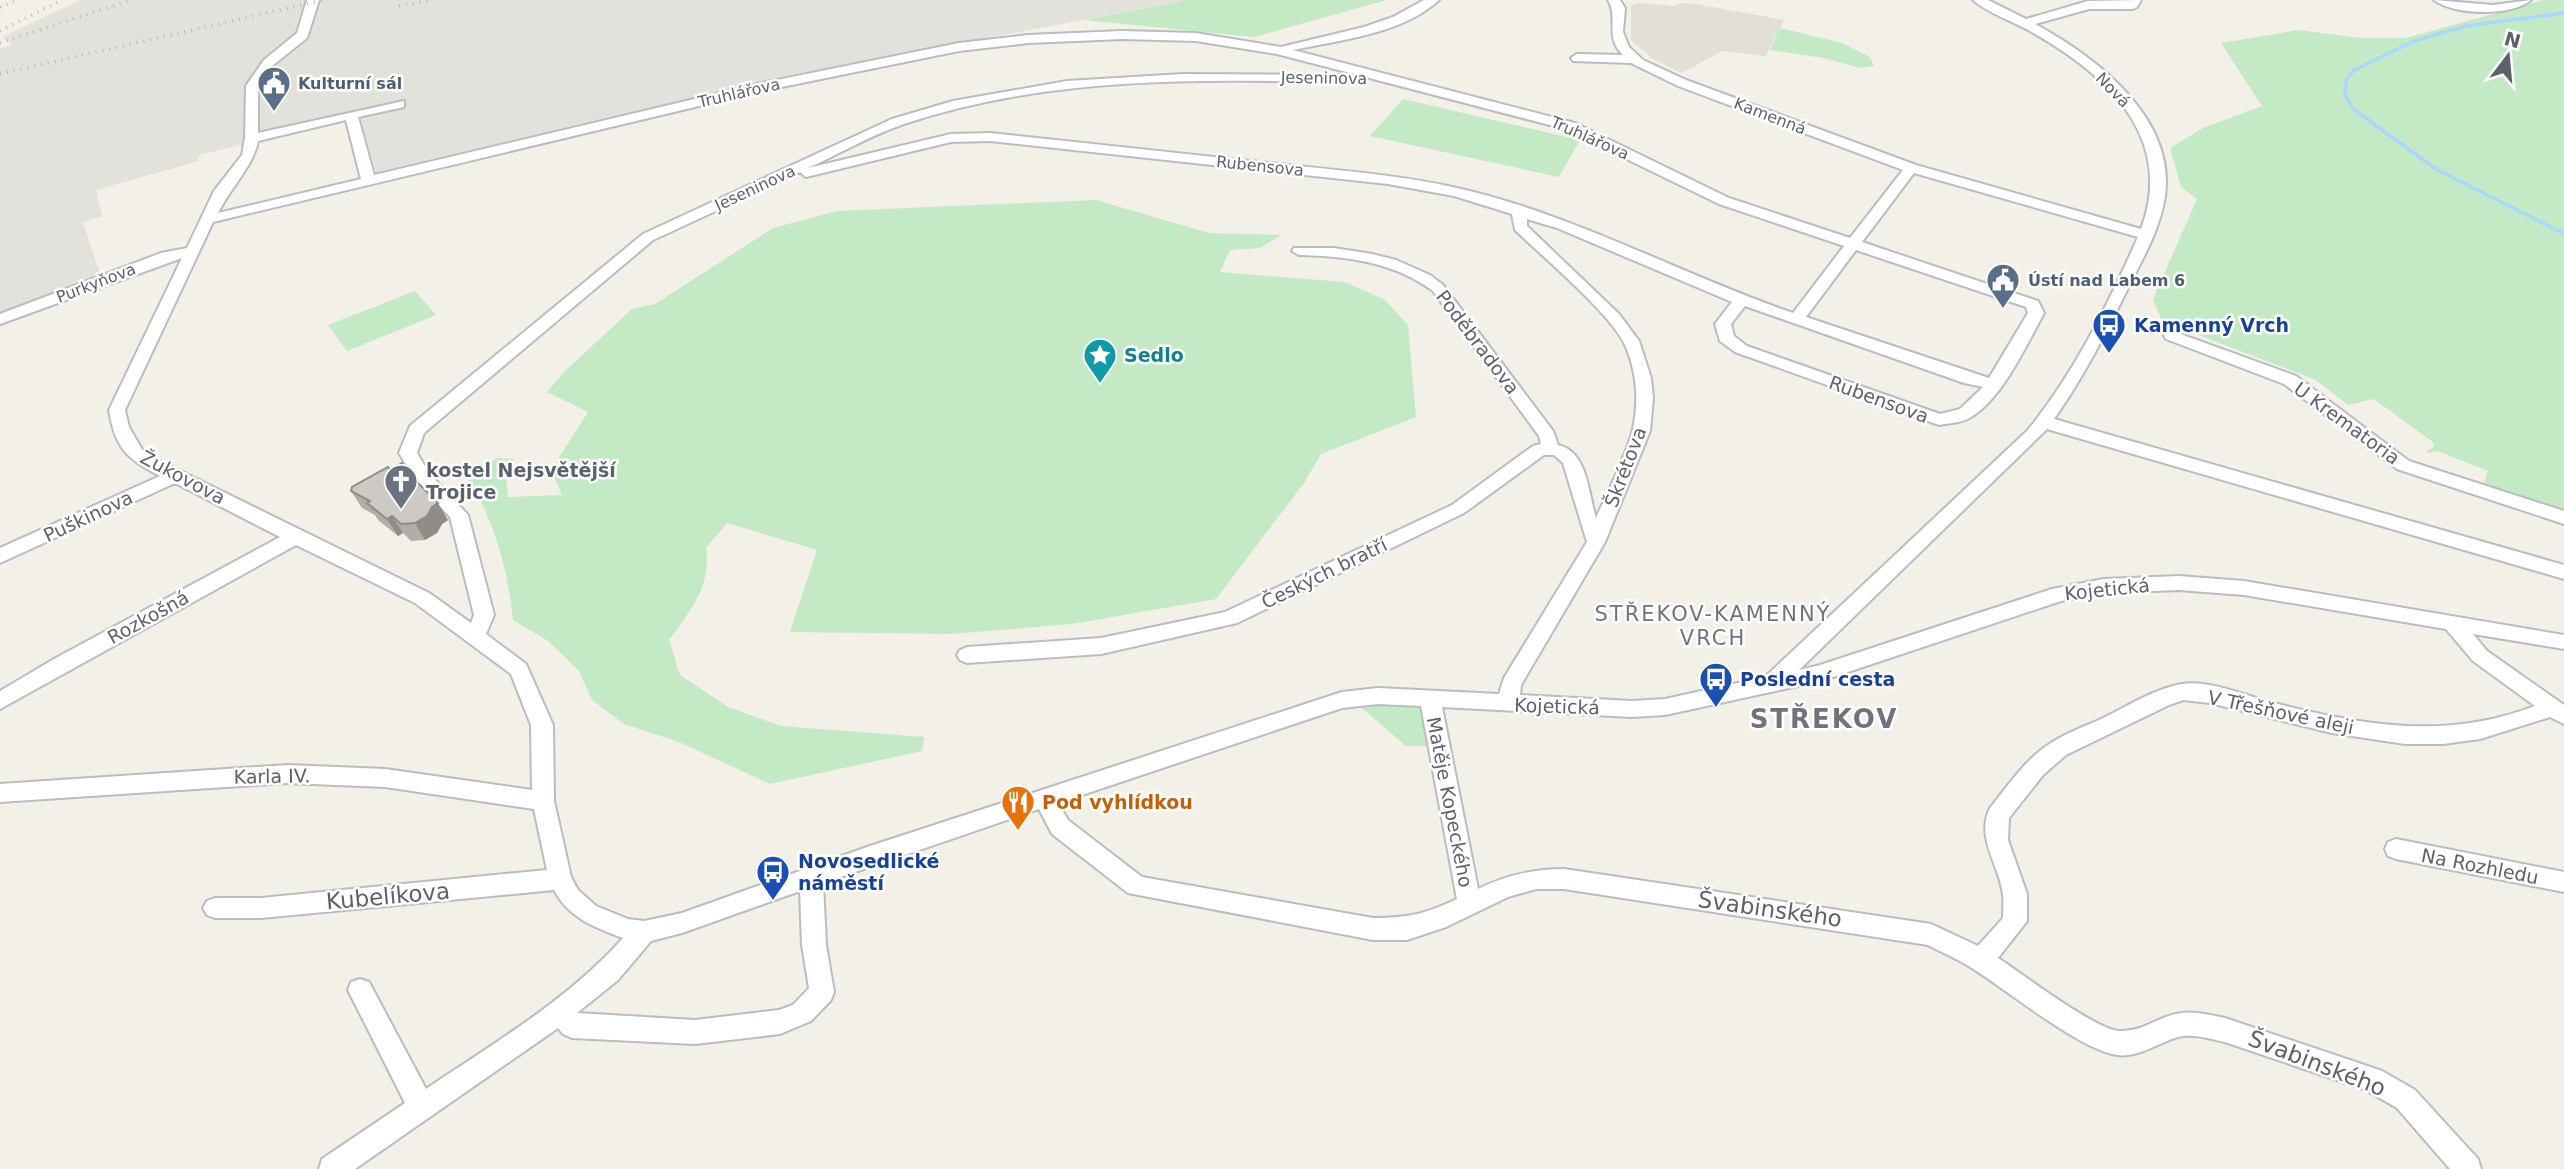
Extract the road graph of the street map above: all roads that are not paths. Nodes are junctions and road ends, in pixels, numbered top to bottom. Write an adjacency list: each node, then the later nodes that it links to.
1 (313, 0): 15 (street, Žukovova)
2 (1614, 0): 11 (street)
3 (1979, 0): 8 (street, Nová)
4 (2135, 0): 8 (street)
5 (2440, 0): 6 (street)
6 (2525, 0)
7 (1427, 3): 9 (street, Truhlářova)
8 (2026, 23): 21 (street, Nová)
9 (1278, 50): 12 (street, Truhlářova); 17 (street, Truhlářova)
10 (1577, 58): 11 (street, Kamenná)
11 (1632, 59): 16 (street, Kamenná)
12 (1386, 80): 18 (street, Jeseninova); 22 (street, Truhlářova)
13 (399, 104): 14 (street)
14 (352, 115): 15 (street); 17 (street)
15 (252, 138): 20 (street, Žukovova)
16 (1911, 168): 21 (street); 22 (street)
17 (368, 180): 20 (street, Truhlářova)
18 (762, 185): 19 (street, Rubensova); 39 (street, Jeseninova)
19 (1519, 210): 25 (street, Rubensova); 35 (street, Škrétova)
20 (209, 219): 23 (street, Žukovova)
21 (2145, 235): 30 (street, Nová)
22 (1851, 245): 26 (street); 29 (street, Truhlářova)
23 (193, 251): 27 (street, Purkyňova); 32 (street, Žukovova)
24 (1299, 251): 31 (street, Poděbradova)
25 (1742, 300): 26 (street, Rubensova); 29 (street, Rubensova)
26 (1797, 318): 29 (street, Rubensova)
27 (0, 319)
28 (2172, 336): 33 (street, U Krematoria)
29 (1992, 384)
30 (2044, 422): 37 (street); 42 (street)
31 (1550, 447): 35 (street); 41 (street, Českých bratří)
32 (175, 476): 34 (street, Žukovova); 36 (street, Puškinova)
33 (2564, 519)
34 (297, 536): 39 (street, Žukovova); 44 (street, Rozkošná)
35 (1596, 542): 45 (street, Škrétova)
36 (0, 556)
37 (2564, 572)
38 (2449, 621): 40 (street, Kojetická); 42 (street, Kojetická); 46 (street)
39 (475, 636): 49 (street, Žukovova)
40 (2564, 642)
41 (967, 655)
42 (1771, 685): 45 (street, Kojetická)
43 (1430, 699): 45 (street, Kojetická); 48 (street, Kojetická); 54 (street, Matěje Kopeckého)
44 (0, 702)
45 (1508, 704)
46 (2558, 712): 57 (street, V Třešňové aleji)
47 (0, 793): 49 (street, Karla IV.)
48 (1045, 799): 51 (street, Kojetická); 54 (street, Švabinského)
49 (543, 801): 52 (street)
50 (2396, 849): 53 (street, Na Rozhledu)
51 (811, 878): 56 (street); 59 (street)
52 (560, 879): 55 (street, Kubelíkova); 56 (street)
53 (2564, 882)
54 (1470, 905): 57 (street, Švabinského)
55 (215, 908)
56 (644, 932): 59 (street)
57 (1981, 960): 62 (street, Švabinského)
58 (360, 990): 60 (street)
59 (560, 1012): 60 (street)
60 (422, 1109): 61 (street)
61 (331, 1169)
62 (2468, 1169)

